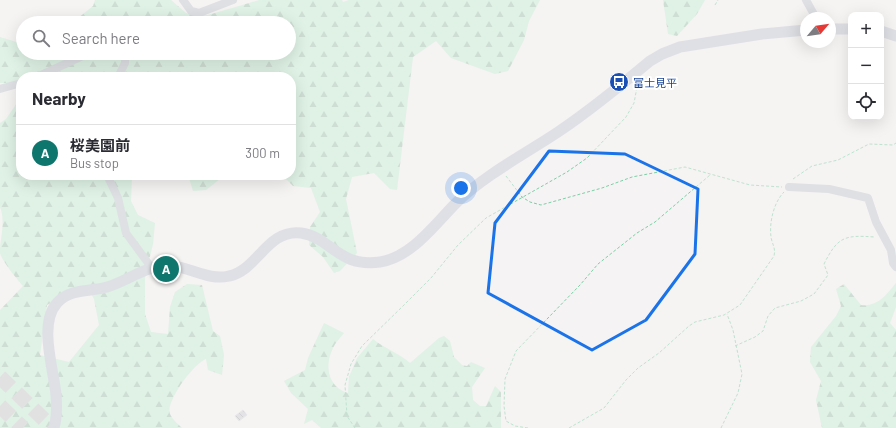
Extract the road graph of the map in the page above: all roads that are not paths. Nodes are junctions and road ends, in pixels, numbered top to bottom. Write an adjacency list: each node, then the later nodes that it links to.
1 (183, 0): 2 (street)
2 (233, 0)
3 (806, 0): 4 (street)
4 (813, 12)
5 (836, 29): 6 (street)
6 (848, 29)
7 (800, 31): 18 (street)
8 (884, 32): 9 (street)
9 (896, 36)
10 (74, 60): 12 (street)
11 (125, 60): 13 (street)
12 (48, 72)
13 (120, 72)
14 (16, 84): 15 (street)
15 (0, 89)
16 (109, 180): 18 (street)
17 (789, 187): 19 (street)
18 (151, 267): 20 (street)
19 (896, 267)
20 (54, 428)

